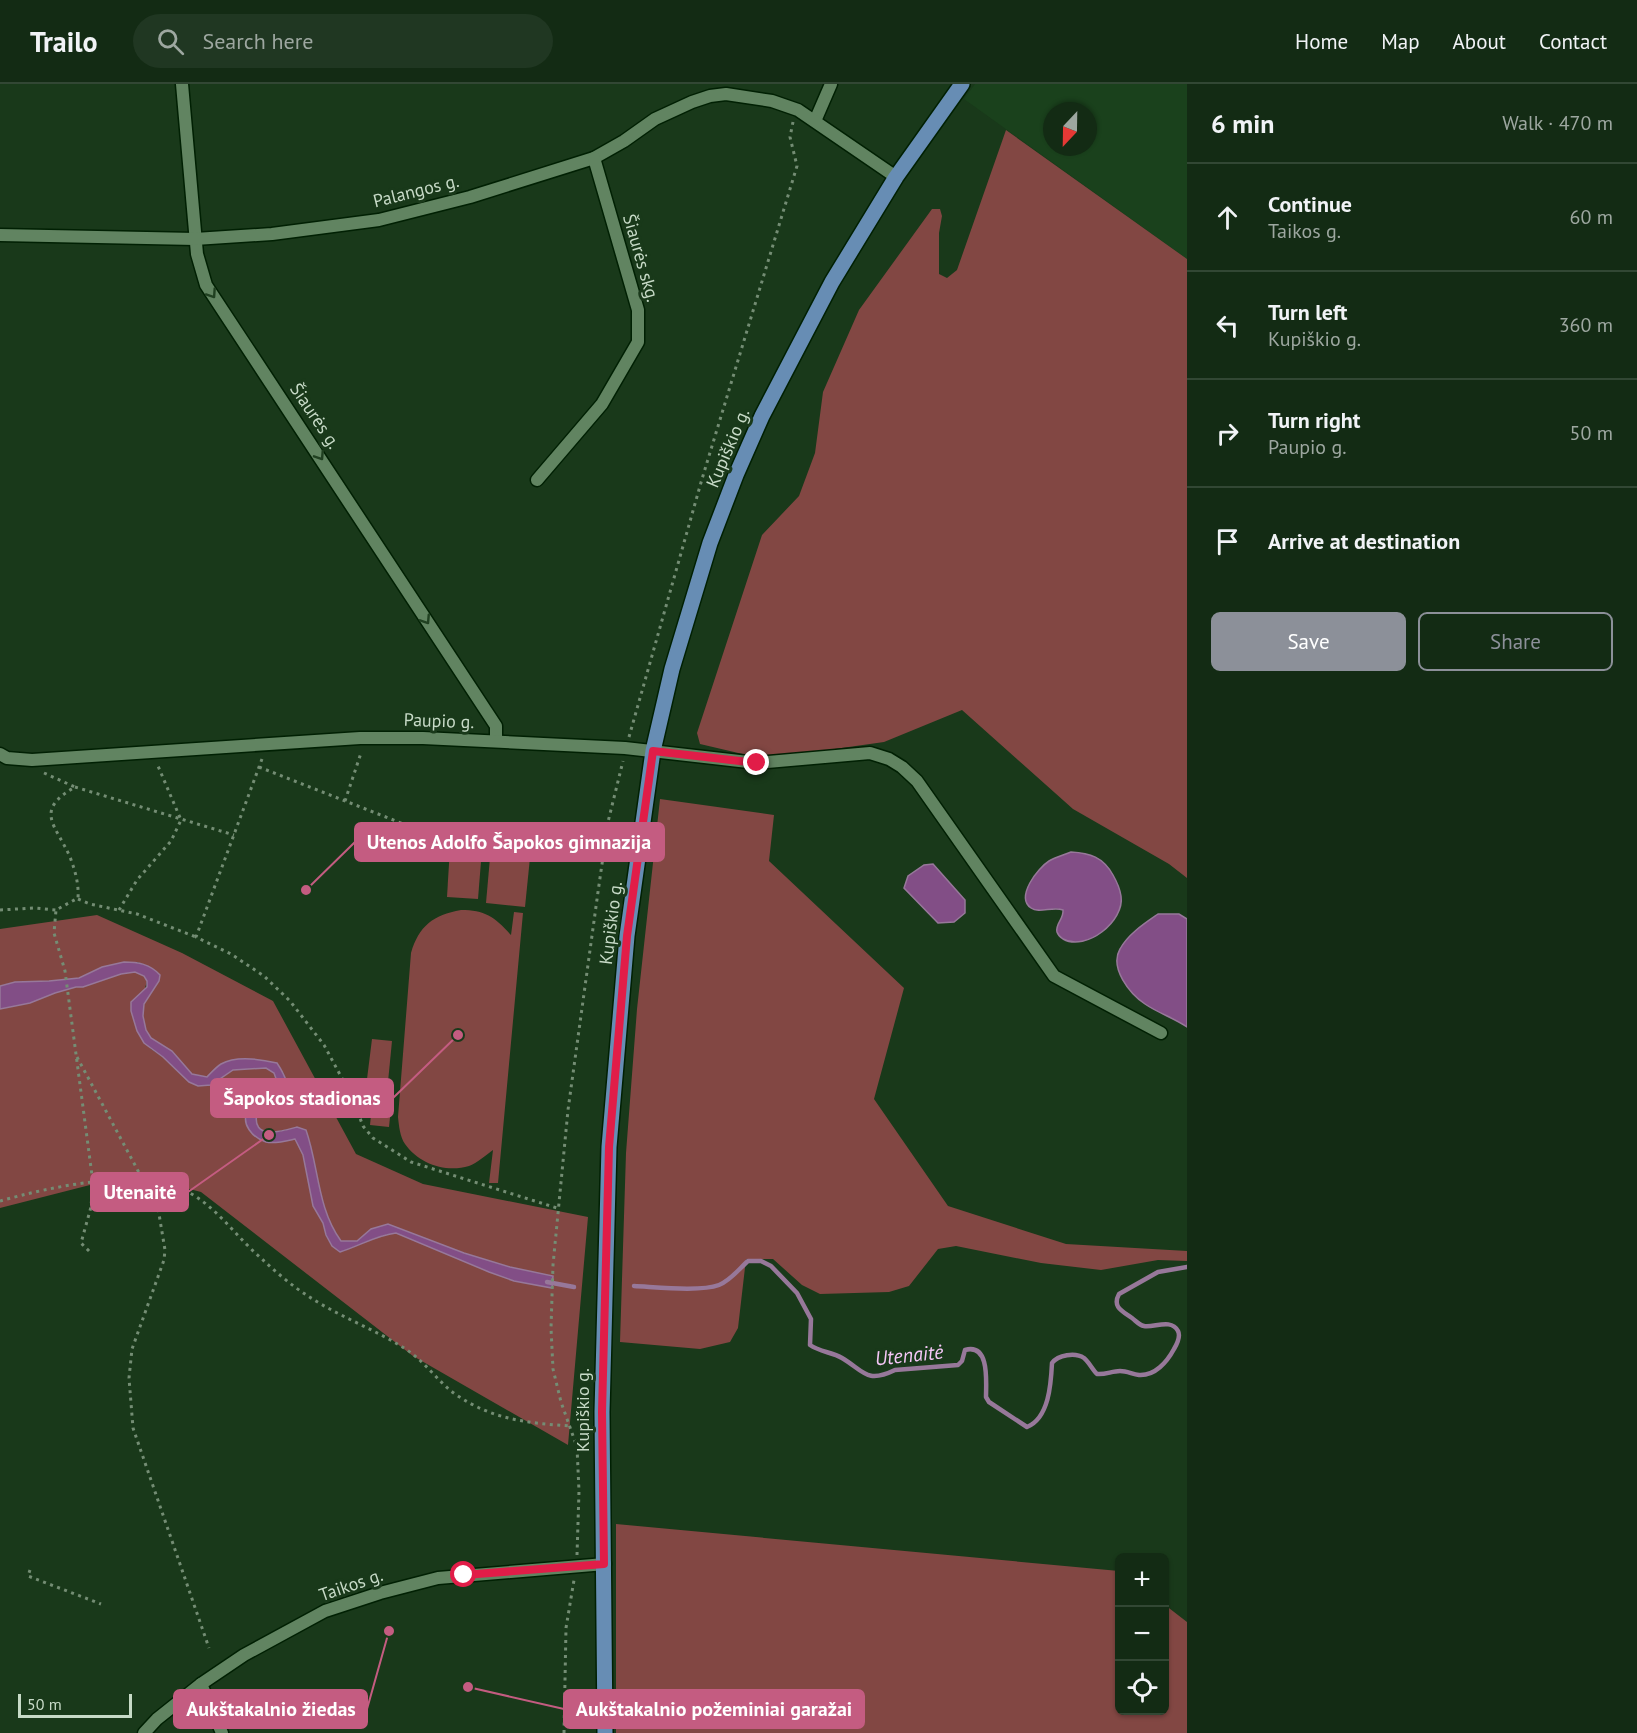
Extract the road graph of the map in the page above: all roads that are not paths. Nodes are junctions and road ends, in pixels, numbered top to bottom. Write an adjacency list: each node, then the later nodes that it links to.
1 (182, 84): 8 (street, Šiaurės g.)
2 (831, 84): 4 (street)
3 (962, 84): 6 (main road, Kupiškio g.)
4 (815, 121): 5 (street, Palangos g.); 6 (street, Palangos g.)
5 (594, 158): 8 (street, Palangos g.); 9 (street, Šiaurės skg.)
6 (896, 177): 11 (main road, Kupiškio g.)
7 (0, 235): 8 (street, Palangos g.)
8 (195, 239): 10 (street, Šiaurės g., one-way to 10)
9 (537, 480)
10 (496, 741): 11 (street, Paupio g.); 12 (street, Paupio g.)
11 (653, 751): 13 (street, Paupio g.); 14 (main road, Kupiškio g.)
12 (4, 756)
13 (1161, 1033)
14 (604, 1564): 15 (street, Taikos g.); 18 (main road, Kupiškio g.)
15 (201, 1684): 16 (street, Taikos g.); 17 (street)
16 (144, 1733)
17 (222, 1733)
18 (605, 1733)

